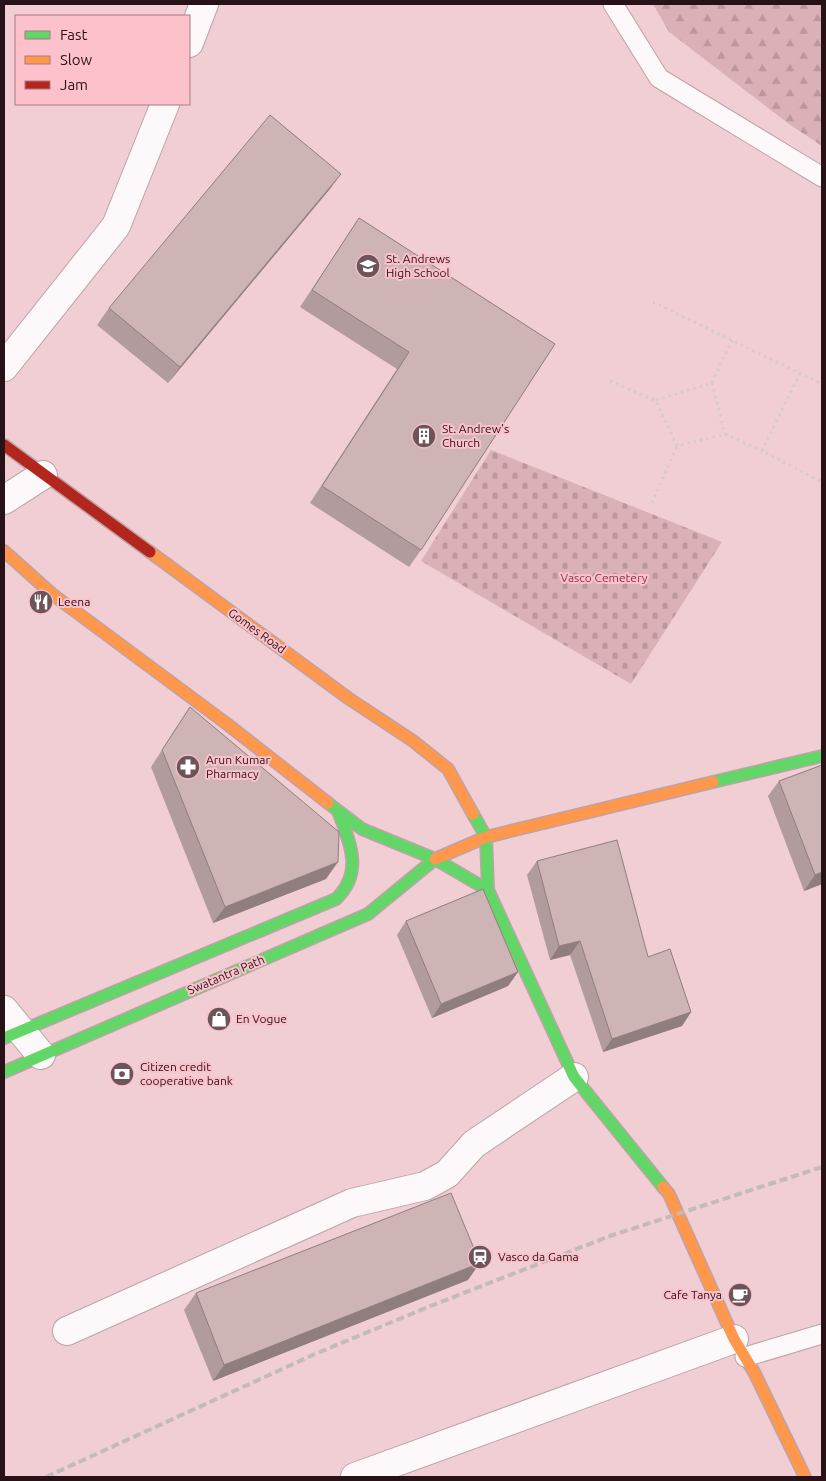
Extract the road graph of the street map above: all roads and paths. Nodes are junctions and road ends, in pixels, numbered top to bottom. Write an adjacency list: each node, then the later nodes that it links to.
1 (204, 4): 3 (street)
2 (613, 4): 5 (lane)
3 (190, 40)
4 (165, 105): 8 (street)
5 (822, 177)
6 (653, 302): 7 (path)
7 (732, 340): 9 (path); 11 (path)
8 (4, 367)
9 (800, 374): 12 (path); 17 (path)
10 (610, 381): 13 (path)
11 (712, 383): 13 (path); 14 (path)
12 (822, 384)
13 (656, 400): 16 (path)
14 (725, 434): 16 (path); 17 (path)
15 (4, 445): 18 (main road, Gomes Road)
16 (677, 446): 21 (path)
17 (762, 451): 19 (path)
18 (43, 475): 20 (street); 25 (main road, Gomes Road)
19 (822, 482)
20 (4, 500)
21 (652, 503)
22 (4, 551): 24 (main road)
23 (822, 756): 25 (main road, Swatantra Path)
24 (338, 811): 26 (main road); 28 (main road)
25 (486, 837): 26 (main road, Swatantra Path); 27 (main road)
26 (435, 859): 27 (main road); 29 (main road, Swatantra Path)
27 (488, 890): 31 (main road)
28 (9, 1026): 29 (street)
29 (41, 1055): 30 (main road, Swatantra Path)
30 (4, 1072)
31 (574, 1077): 32 (street); 34 (main road)
32 (67, 1331)
33 (822, 1334): 34 (lane)
34 (740, 1348): 35 (street); 38 (main road)
35 (456, 1442): 36 (street); 37 (street)
36 (355, 1477)
37 (395, 1477)
38 (805, 1477)

